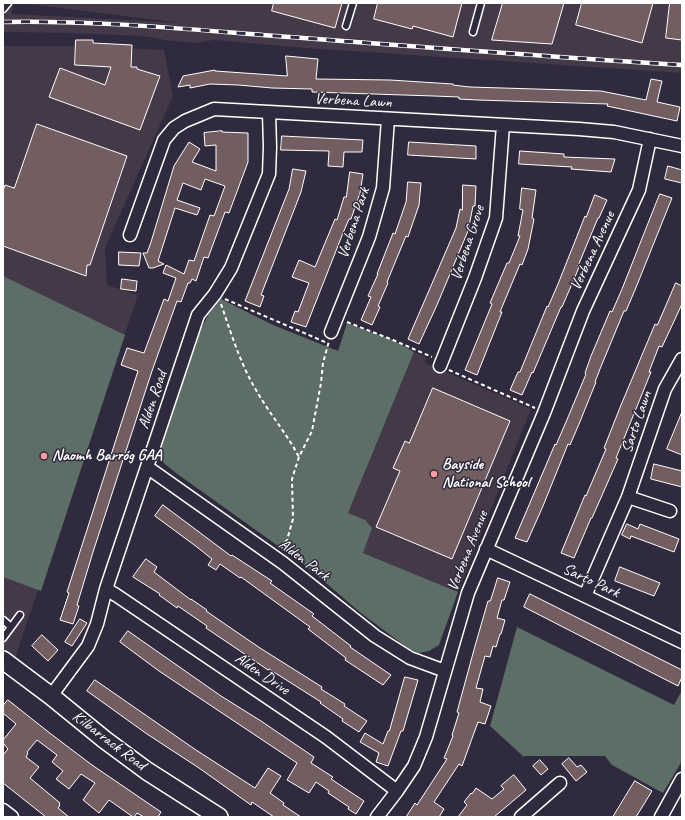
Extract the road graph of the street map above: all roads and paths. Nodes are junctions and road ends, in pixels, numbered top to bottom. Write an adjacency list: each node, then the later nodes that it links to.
1 (8, 3): 4 (lane)
2 (353, 3): 5 (lane)
3 (481, 3): 6 (lane)
4 (3, 9)
5 (346, 26)
6 (473, 32)
7 (269, 113): 8 (street, Verbena Lawn); 12 (street, Verbena Lawn); 13 (street, Alden Road)
8 (388, 119): 9 (street, Verbena Lawn); 14 (street, Verbena Park)
9 (503, 124): 10 (street, Verbena Lawn); 17 (street, Verbena Grove)
10 (650, 139): 11 (street, Verbena Lawn); 18 (street, Verbena Avenue)
11 (682, 146)
12 (130, 235)
13 (215, 294): 19 (path); 19 (path); 20 (street, Alden Road)
14 (337, 317): 15 (street, Verbena Park); 17 (path)
15 (331, 332)
16 (682, 359): 21 (street, Sarto Lawn)
17 (440, 366): 18 (path)
18 (544, 413): 23 (street, Verbena Avenue)
19 (299, 457): 24 (path)
20 (147, 467): 24 (street, Alden Park); 25 (street, Alden Road)
21 (628, 497): 22 (street); 26 (street, Sarto Lawn)
22 (670, 511)
23 (486, 550): 26 (street, Sarto Park); 33 (street, Verbena Avenue)
24 (283, 563): 33 (street, Alden Park)
25 (106, 589): 34 (street, Alden Road); 37 (street, Alden Drive)
26 (585, 596): 31 (street, Sarto Park)
27 (20, 615): 29 (lane)
28 (3, 620): 29 (lane)
29 (11, 627): 30 (lane)
30 (3, 638)
31 (682, 642)
32 (3, 660): 34 (main road, Kilbarrack Road)
33 (445, 671): 37 (street, Verbena Avenue)
34 (52, 696): 40 (main road, Kilbarrack Road)
35 (682, 779): 43 (street)
36 (560, 783): 42 (street)
37 (397, 791): 41 (street, Verbena Avenue)
38 (3, 810): 39 (street)
39 (12, 817)
40 (219, 817)
41 (377, 817)
42 (521, 817)
43 (661, 817)

